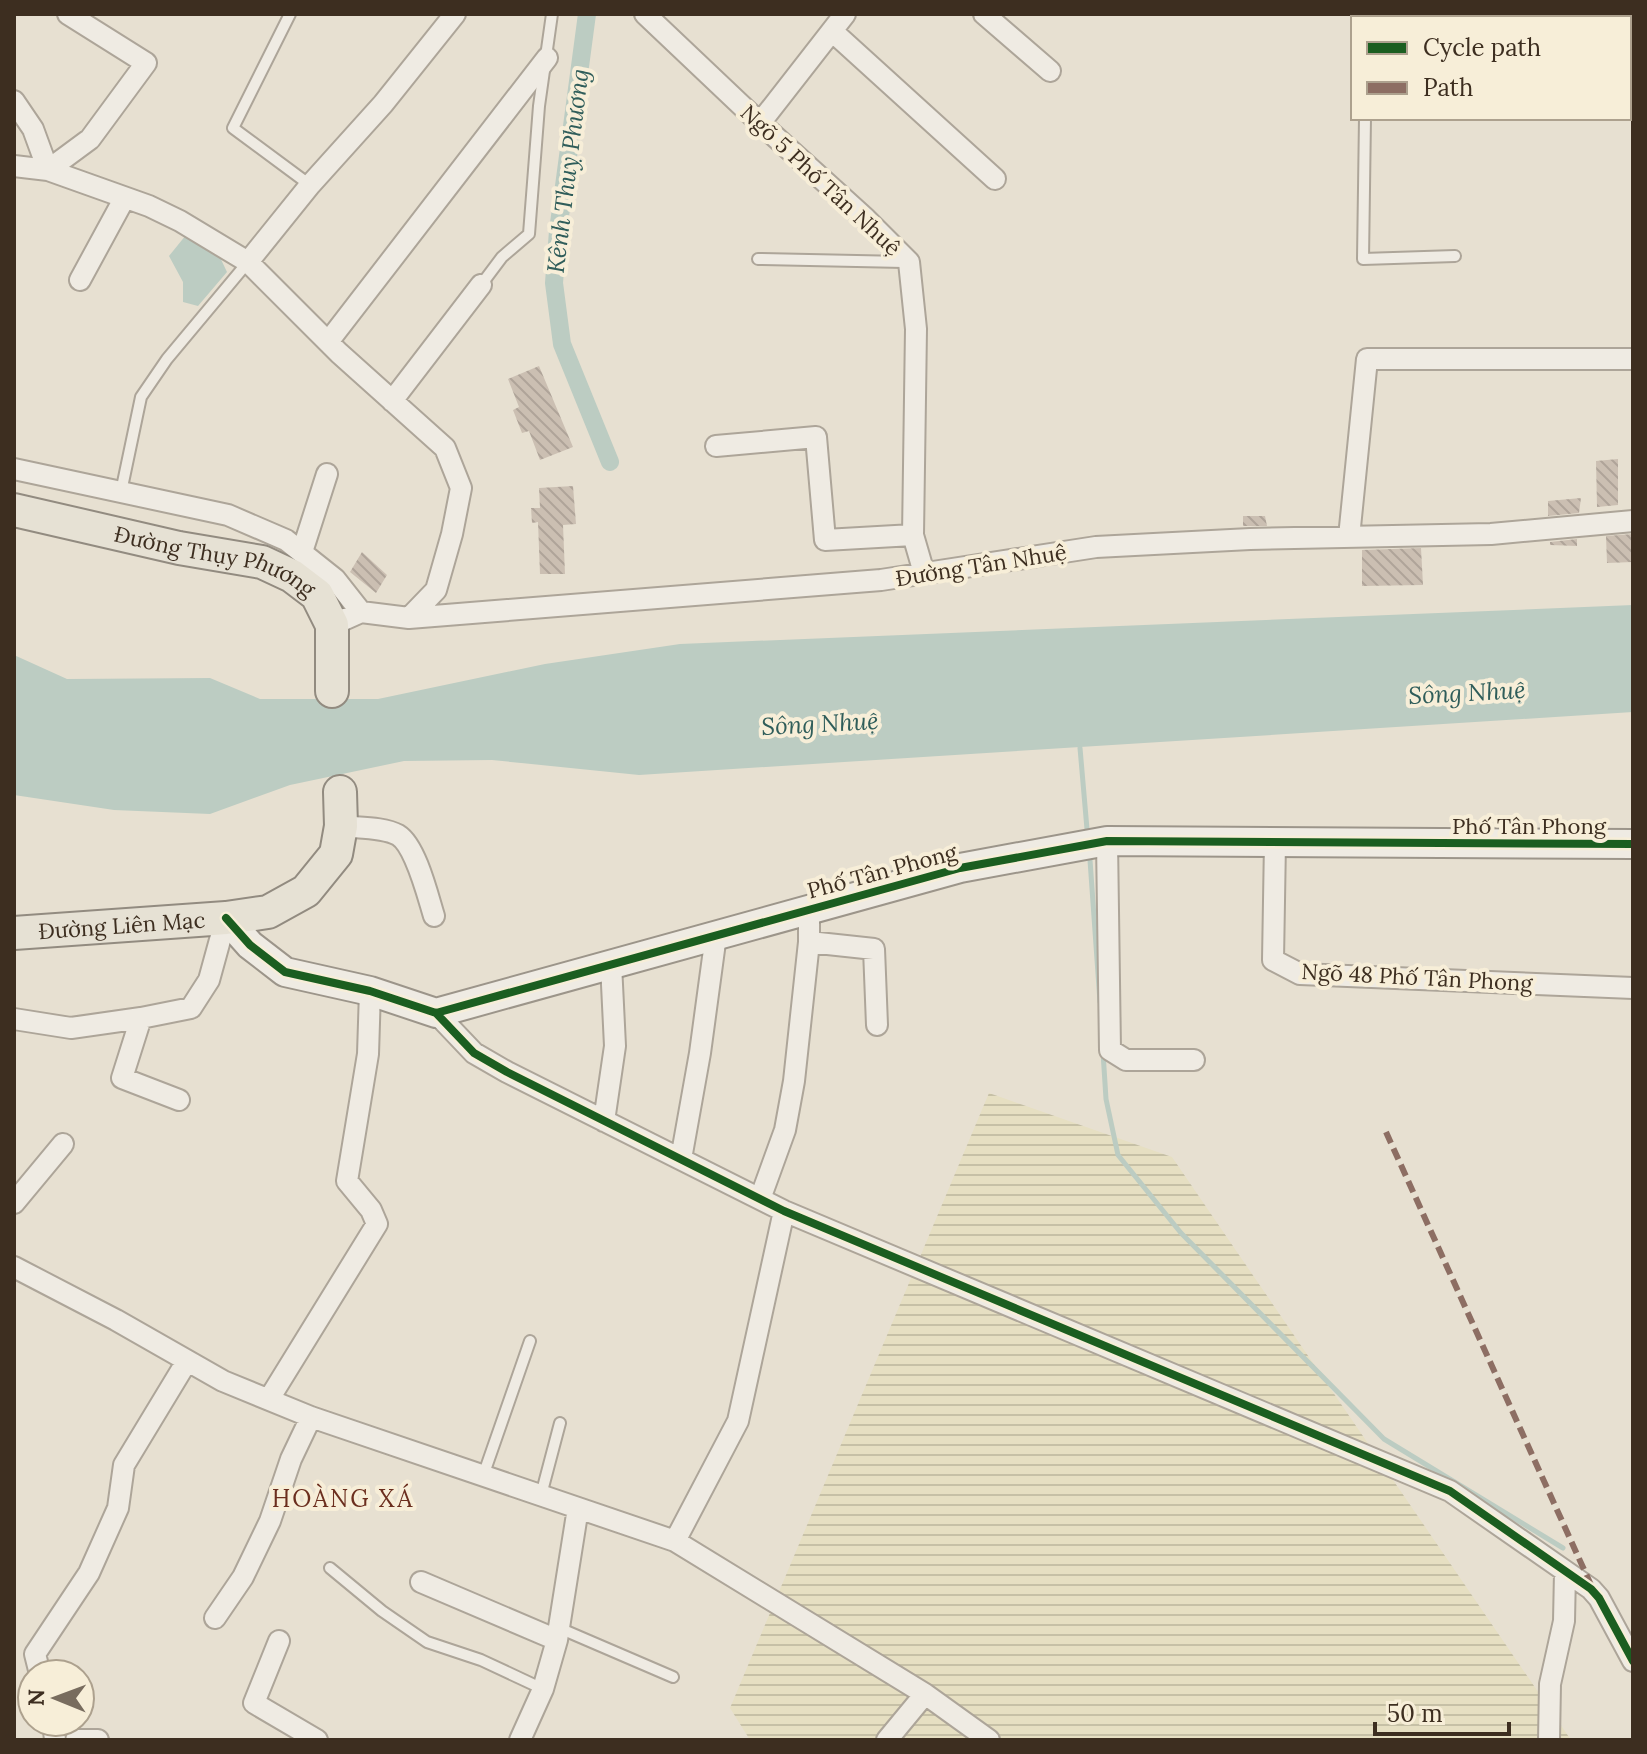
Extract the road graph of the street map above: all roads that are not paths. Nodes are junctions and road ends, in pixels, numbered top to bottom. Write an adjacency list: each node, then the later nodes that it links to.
1 (68, 14): 15 (street)
2 (290, 14): 17 (lane)
3 (455, 14): 17 (street)
4 (552, 14): 9 (lane)
5 (645, 14): 13 (street, Ngõ 5 Phố Tân Nhuệ)
6 (845, 14): 8 (street)
7 (984, 14): 10 (street)
8 (832, 31): 13 (street); 16 (street)
9 (547, 58): 24 (lane); 25 (street)
10 (1050, 71)
11 (14, 101): 15 (street)
12 (1365, 120): 19 (lane)
13 (760, 123): 22 (street, Ngõ 5 Phố Tân Nhuệ)
14 (14, 166): 15 (street)
15 (48, 170): 18 (street)
16 (995, 179)
17 (310, 185): 21 (street)
18 (124, 199): 21 (street); 23 (street)
19 (1455, 256)
20 (758, 259): 22 (lane)
21 (248, 262): 25 (street); 31 (lane)
22 (909, 262): 34 (street, Ngõ 5 Phố Tân Nhuệ)
23 (80, 280)
24 (481, 285): 27 (street)
25 (328, 342): 27 (street)
26 (1633, 359): 35 (street)
27 (392, 401): 39 (street)
28 (716, 446): 34 (street)
29 (14, 469): 31 (street, Đường Thụy Phương)
30 (327, 474): 36 (street)
31 (121, 492): 36 (street, Đường Thụy Phương)
32 (14, 510): 40 (main road, Đường Thụy Phương)
33 (1633, 521): 35 (street, Đường Tân Nhuệ)
34 (913, 535): 37 (street, Ngõ 5 Phố Tân Nhuệ)
35 (1349, 537): 37 (street, Đường Tân Nhuệ)
36 (302, 552): 38 (street, Đường Thụy Phương)
37 (924, 573): 39 (street, Đường Tân Nhuệ)
38 (361, 612): 39 (street, Đường Tân Nhuệ); 40 (street)
39 (409, 618)
40 (332, 625): 41 (main road, Đường Thụy Phương)
41 (332, 691)
42 (340, 792): 43 (main road, Đường Liên Mạc)
43 (341, 826): 48 (street); 49 (main road, Đường Liên Mạc)
44 (1107, 841): 45 (street, Phố Tân Phong); 47 (street, Phố Tân Phong); 60 (street)
45 (1275, 842): 46 (street, Phố Tân Phong); 54 (street, Ngõ 48 Phố Tân Phong)
46 (1633, 844)
47 (809, 910): 51 (street, Phố Tân Phong); 52 (street)
48 (434, 916)
49 (226, 918): 50 (main road, Đường Liên Mạc); 55 (street); 57 (street)
50 (14, 933)
51 (716, 935): 53 (street, Phố Tân Phong); 64 (street)
52 (809, 942): 59 (street); 65 (street)
53 (611, 964): 56 (street, Phố Tân Phong); 62 (street)
54 (1633, 988)
55 (370, 991): 56 (street); 71 (street)
56 (436, 1013): 62 (street)
57 (141, 1018): 58 (street); 61 (street)
58 (14, 1019)
59 (877, 1025)
60 (1194, 1060)
61 (179, 1100)
62 (604, 1121): 64 (street)
63 (63, 1144): 66 (street)
64 (681, 1159): 65 (street)
65 (760, 1199): 67 (street)
66 (14, 1203)
67 (784, 1211): 77 (street); 79 (street)
68 (14, 1267): 70 (street)
69 (530, 1341): 74 (lane)
70 (187, 1361): 71 (street); 84 (street)
71 (269, 1399): 72 (street)
72 (311, 1417): 74 (street); 81 (street)
73 (560, 1423): 75 (lane)
74 (483, 1476): 75 (street)
75 (541, 1495): 76 (street)
76 (578, 1508): 77 (street); 82 (street)
77 (675, 1541): 88 (street)
78 (330, 1568): 87 (lane)
79 (1565, 1572): 85 (street); 95 (street)
80 (421, 1582): 82 (street)
81 (215, 1618)
82 (558, 1634): 86 (lane); 87 (street)
83 (279, 1641): 91 (street)
84 (36, 1658)
85 (1633, 1661)
86 (673, 1677)
87 (543, 1689): 92 (street)
88 (925, 1694): 93 (street); 94 (street)
89 (76, 1740): 90 (street)
90 (98, 1740)
91 (317, 1740)
92 (520, 1740)
93 (887, 1740)
94 (989, 1740)
95 (1549, 1740)

